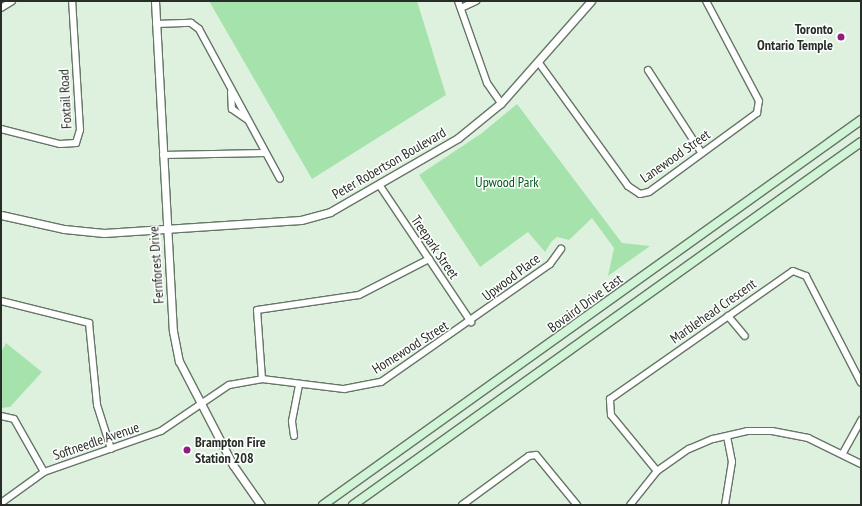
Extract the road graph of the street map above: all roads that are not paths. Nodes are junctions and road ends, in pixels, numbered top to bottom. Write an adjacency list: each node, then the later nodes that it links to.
1 (12, 1): 8 (street)
2 (72, 1): 15 (street, Foxtail Road)
3 (155, 1): 10 (street, Fernforest Drive)
4 (458, 1): 9 (street)
5 (476, 1): 9 (street)
6 (591, 1): 11 (street, Peter Robertson Boulevard)
7 (706, 1): 17 (street, Lanewood Street)
8 (1, 8)
9 (461, 8): 13 (street)
10 (156, 24): 18 (street); 19 (street, Fernforest Drive)
11 (539, 63): 13 (street, Peter Robertson Boulevard); 17 (street, Lanewood Street)
12 (648, 70): 17 (street)
13 (501, 103): 21 (street, Peter Robertson Boulevard)
14 (861, 120): 46 (main road, Bovaird Drive East)
15 (1, 129)
16 (861, 142): 47 (main road, Bovaird Drive East)
17 (701, 152)
18 (265, 153): 19 (street); 20 (street)
19 (163, 155): 23 (street, Fernforest Drive)
20 (280, 179)
21 (380, 186): 23 (street, Peter Robertson Boulevard); 25 (street, Treepark Street)
22 (1, 215): 23 (street, Peter Robertson Boulevard)
23 (167, 230): 33 (street, Fernforest Drive)
24 (561, 249): 28 (street, Upwood Place)
25 (429, 259): 28 (street, Treepark Street); 30 (street)
26 (1, 301): 38 (street)
27 (728, 316): 29 (street); 31 (street, Marblehead Crescent); 41 (street, Marblehead Crescent)
28 (471, 322): 32 (street, Homewood Street)
29 (745, 336)
30 (262, 379): 32 (street, Homewood Street); 33 (street, Homewood Street)
31 (861, 383)
32 (299, 384): 36 (street)
33 (198, 403): 38 (street, Softneedle Avenue); 45 (street, Fernforest Drive)
34 (1, 416): 42 (street)
35 (861, 420): 39 (street)
36 (294, 436)
37 (727, 436): 39 (street); 41 (street); 50 (street)
38 (111, 449): 42 (street, Softneedle Avenue)
39 (843, 453): 40 (street)
40 (861, 464)
41 (657, 471): 49 (street)
42 (44, 472): 43 (street, Softneedle Avenue)
43 (1, 503)
44 (466, 504): 48 (street)
45 (261, 505)
46 (323, 505)
47 (353, 505)
48 (577, 505)
49 (630, 505)
50 (725, 505)

